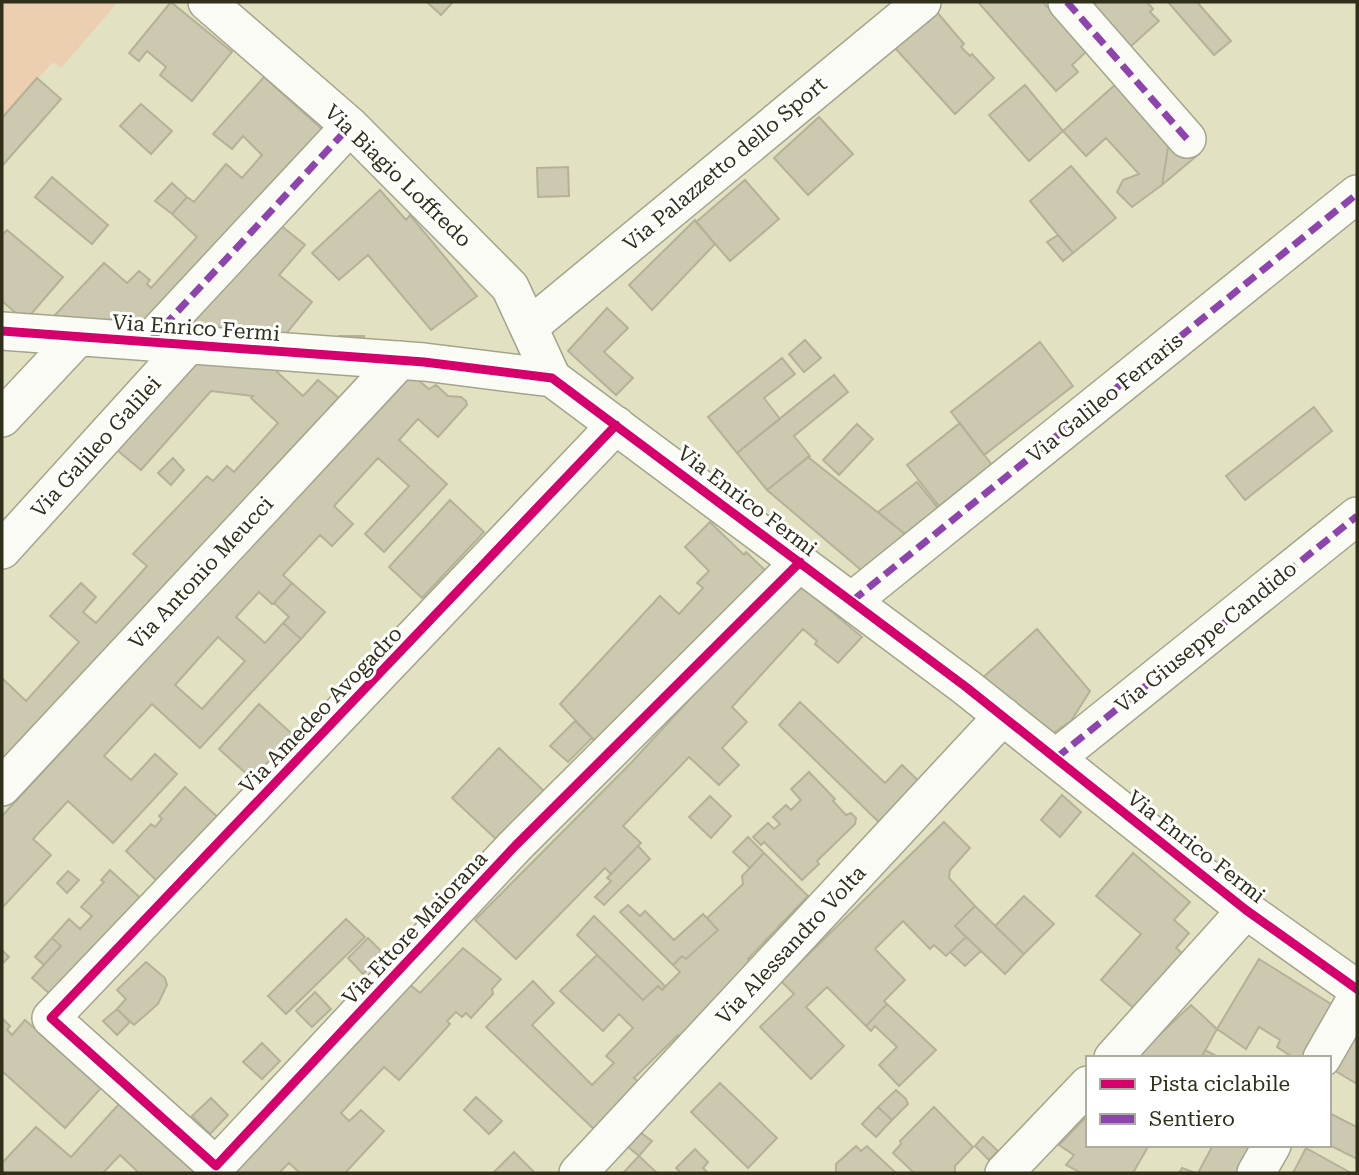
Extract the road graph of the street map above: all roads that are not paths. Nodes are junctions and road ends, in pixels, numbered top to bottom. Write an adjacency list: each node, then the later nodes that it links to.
1 (207, 2): 4 (street, Via Biagio Loffredo)
2 (922, 2): 7 (street, Via Palazzetto dello Sport)
3 (1067, 2): 5 (street)
4 (350, 126): 7 (street, Via Biagio Loffredo); 10 (street, Via Enrico Fermi)
5 (1188, 139)
6 (1357, 194): 19 (street, Via Galileo Ferraris)
7 (529, 327): 13 (street, Via Biagio Loffredo)
8 (2, 331): 9 (street, Via Enrico Fermi)
9 (78, 337): 10 (street, Via Enrico Fermi); 14 (street)
10 (149, 342): 11 (street, Via Enrico Fermi)
11 (190, 344): 12 (street, Via Enrico Fermi); 17 (street, Via Galileo Galilei)
12 (400, 360): 13 (street, Via Enrico Fermi); 22 (street, Via Antonio Meucci)
13 (552, 378): 15 (street, Via Enrico Fermi)
14 (2, 418)
15 (616, 425): 18 (street, Via Enrico Fermi); 26 (street, Via Amedeo Avogadro)
16 (1357, 516): 21 (street, Via Giuseppe Candido)
17 (2, 550)
18 (800, 562): 19 (street, Via Enrico Fermi); 26 (street, Via Ettore Maiorana)
19 (852, 601): 20 (street, Via Enrico Fermi)
20 (1003, 716): 21 (street, Via Enrico Fermi); 31 (street, Via Alessandro Volta)
21 (1056, 758): 23 (street, Via Enrico Fermi)
22 (2, 787)
23 (1247, 910): 24 (street, Via Enrico Fermi); 27 (street)
24 (1357, 989)
25 (1357, 997): 28 (street)
26 (51, 1018)
27 (1115, 1056)
28 (1323, 1056)
29 (1086, 1087): 32 (street)
30 (1271, 1147): 33 (street)
31 (578, 1173)
32 (1004, 1173)
33 (1256, 1173)

